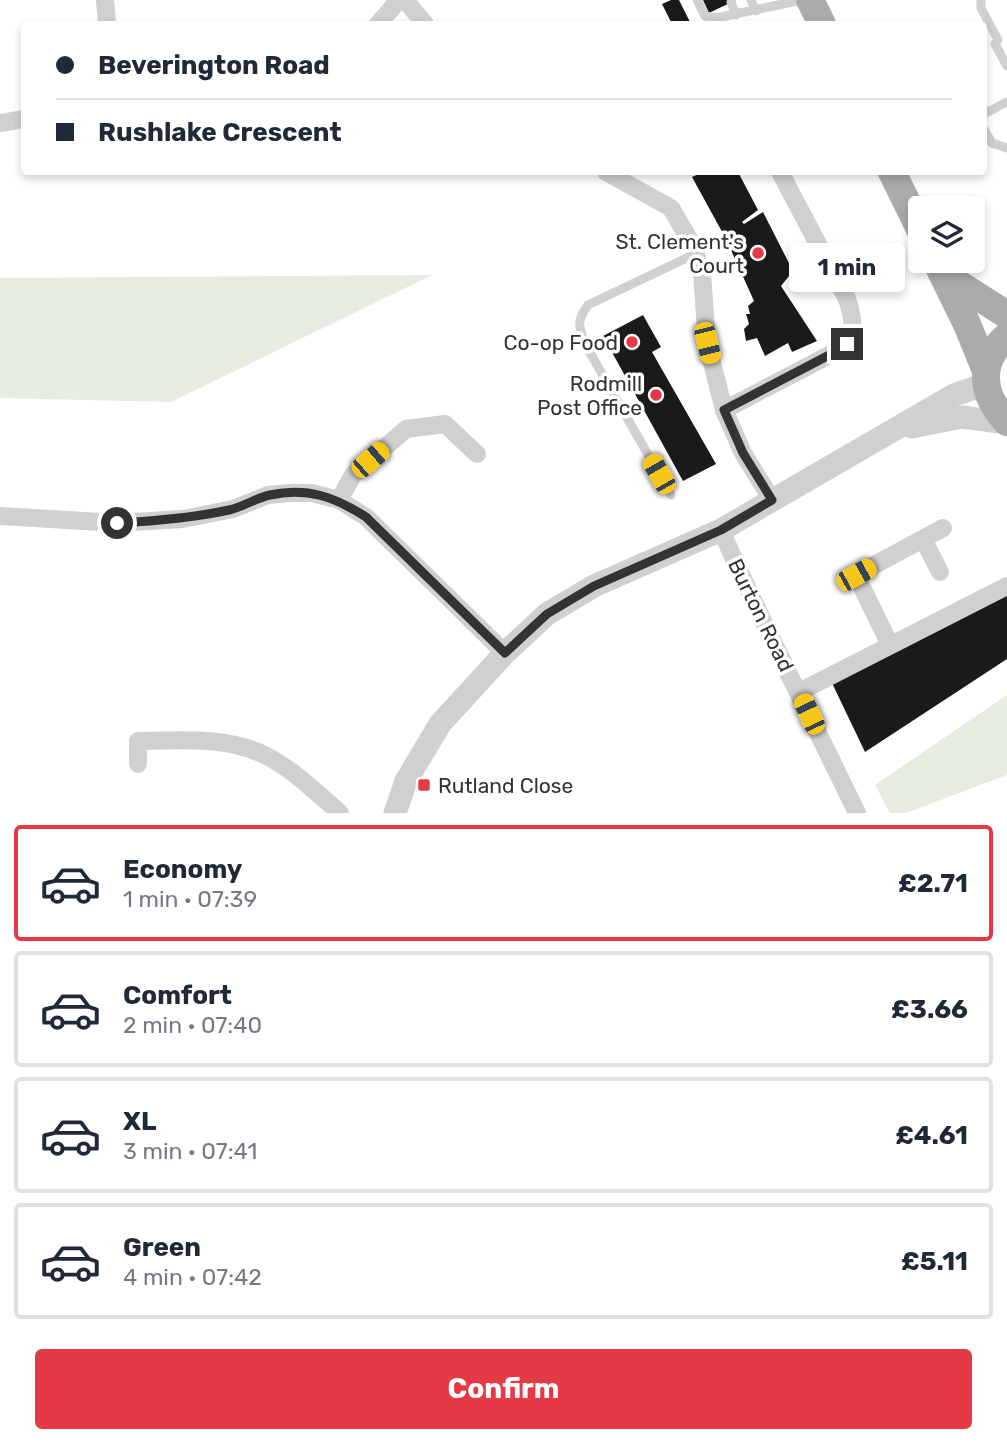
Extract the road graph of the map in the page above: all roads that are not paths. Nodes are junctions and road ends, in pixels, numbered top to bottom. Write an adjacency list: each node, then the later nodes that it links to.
1 (105, 0): 13 (street)
2 (399, 0): 14 (street)
3 (405, 0): 15 (street)
4 (697, 0): 12 (lane)
5 (751, 0): 11 (lane)
6 (802, 0): 10 (lane)
7 (810, 0): 16 (main road)
8 (981, 0): 17 (lane)
9 (730, 2): 12 (lane)
10 (775, 3): 11 (lane)
11 (756, 11): 12 (lane)
12 (736, 15)
13 (107, 21)
14 (381, 21)
15 (422, 21)
16 (820, 21)
17 (1002, 37): 18 (lane)
18 (1007, 66)
19 (1007, 102): 20 (lane)
20 (987, 112)
21 (21, 119): 22 (street)
22 (0, 122)
23 (987, 134): 24 (lane)
24 (1007, 148)
25 (782, 175): 35 (street)
26 (893, 175): 28 (main road)
27 (629, 177): 29 (street)
28 (908, 205)
29 (695, 254): 35 (street); 39 (lane)
30 (943, 273): 34 (main road)
31 (948, 273): 32 (main road)
32 (1007, 315)
33 (1007, 336): 34 (main road)
34 (986, 377): 36 (main road); 37 (street)
35 (724, 410): 41 (street)
36 (1007, 422): 37 (street)
37 (895, 430): 41 (street)
38 (477, 454): 40 (street)
39 (671, 495)
40 (339, 500): 42 (street); 49 (street)
41 (772, 500): 44 (street)
42 (0, 516)
43 (943, 528): 45 (street)
44 (721, 530): 49 (street); 50 (street, Burton Road)
45 (923, 539): 46 (street); 48 (street)
46 (940, 572)
47 (1007, 586): 48 (street)
48 (890, 645): 50 (street)
49 (505, 653): 53 (street)
50 (799, 692): 54 (street, Burton Road)
51 (138, 764): 52 (street)
52 (340, 813)
53 (395, 813)
54 (856, 813)

